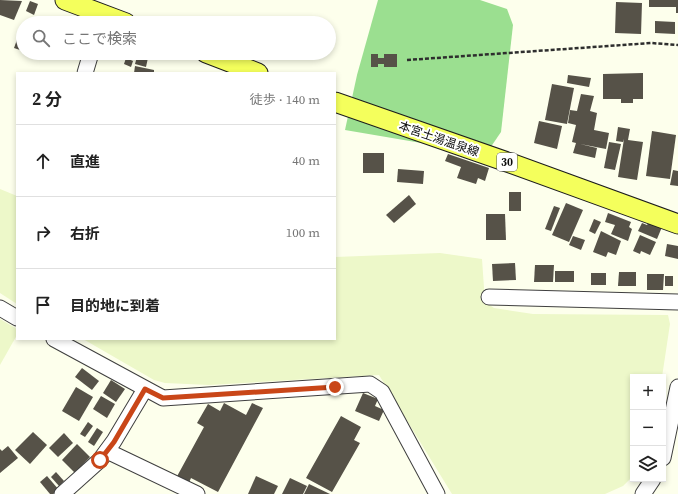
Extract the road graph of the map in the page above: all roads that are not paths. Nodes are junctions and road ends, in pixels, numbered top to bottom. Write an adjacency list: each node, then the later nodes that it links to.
1 (64, 0): 2 (main road)
2 (96, 16)
3 (90, 60): 5 (street)
4 (224, 60): 6 (main road)
5 (85, 72)
6 (255, 72)
7 (336, 102): 8 (main road, 本宮土湯温泉線 / 30)
8 (678, 224)
9 (489, 297): 10 (street)
10 (678, 302)
11 (0, 308): 12 (street)
12 (16, 317)
13 (57, 340): 15 (street)
14 (678, 387): 16 (street)
15 (145, 389): 17 (street); 21 (street)
16 (666, 446)
17 (107, 450): 19 (street); 20 (street)
18 (651, 482): 22 (street)
19 (62, 494)
20 (197, 494)
21 (437, 494)
22 (643, 494)

